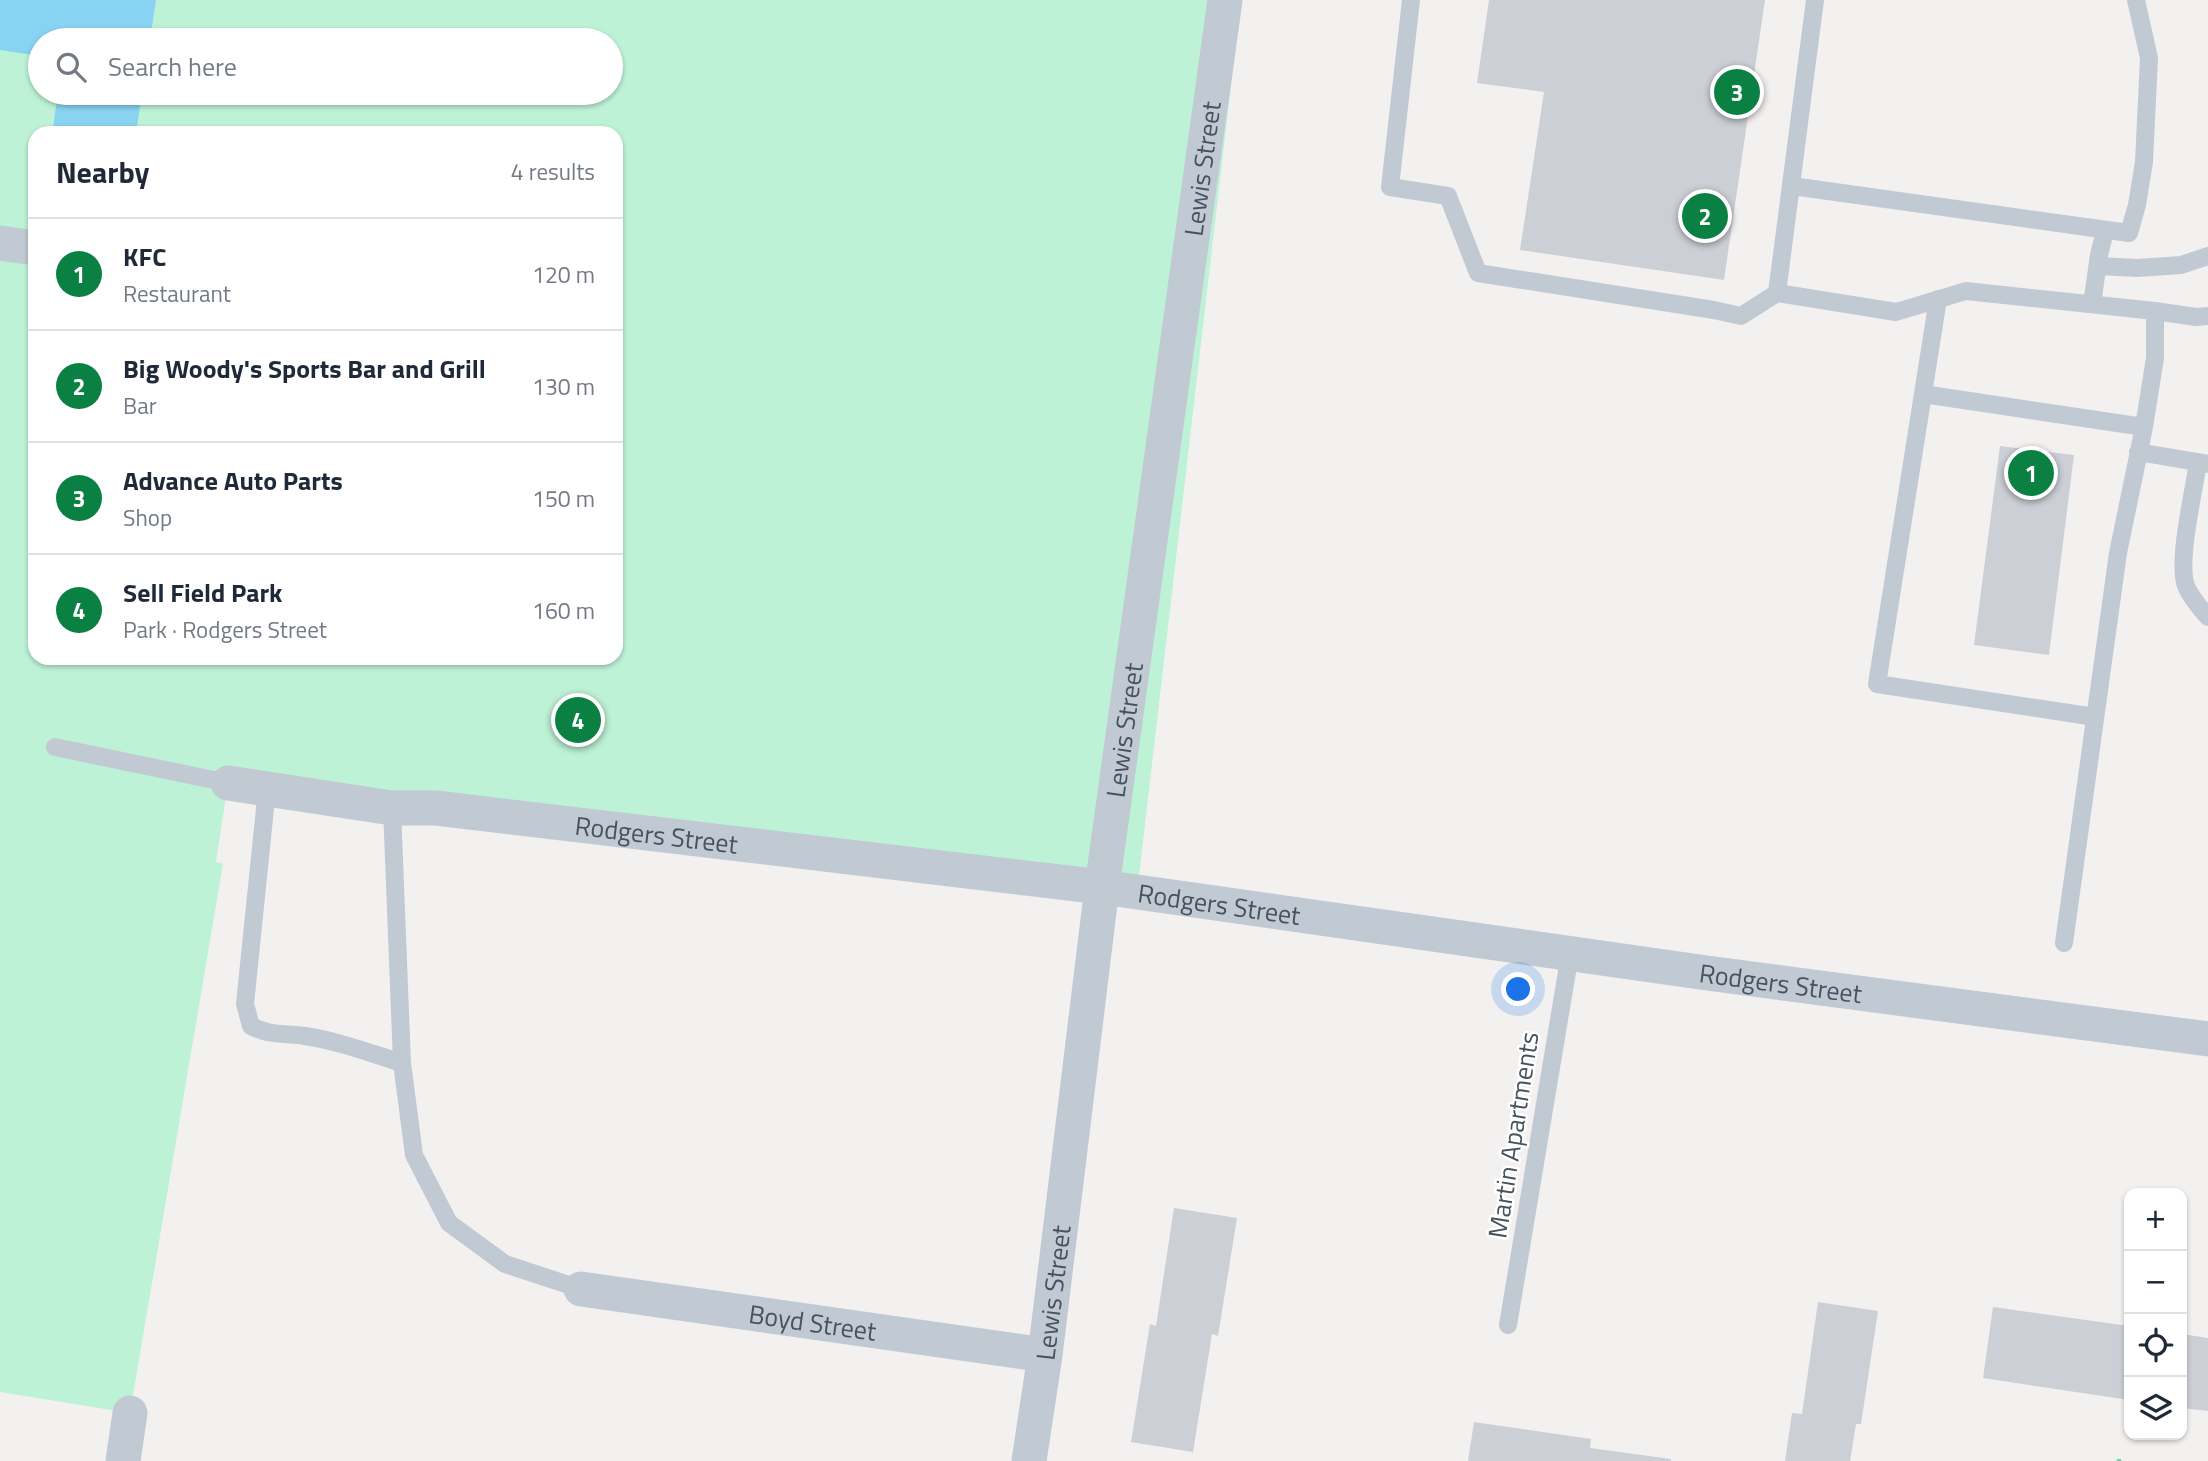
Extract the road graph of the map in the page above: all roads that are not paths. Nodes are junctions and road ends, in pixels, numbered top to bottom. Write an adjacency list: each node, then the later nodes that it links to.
1 (1225, 0): 26 (street, Lewis Street)
2 (1411, 0): 11 (lane)
3 (1815, 0): 5 (lane)
4 (2136, 0): 6 (lane)
5 (1792, 186): 6 (lane); 11 (lane)
6 (2105, 231): 10 (lane)
7 (0, 243): 8 (street)
8 (28, 247)
9 (2208, 256): 10 (lane)
10 (2098, 266): 13 (lane)
11 (1777, 293): 12 (lane)
12 (1938, 299): 13 (lane); 16 (lane)
13 (2092, 304): 14 (lane)
14 (2155, 311): 15 (lane); 17 (lane)
15 (2208, 316)
16 (1923, 394): 17 (lane); 21 (lane)
17 (2144, 427): 18 (lane)
18 (2138, 452): 19 (lane); 21 (lane)
19 (2203, 463): 20 (lane)
20 (2208, 617)
21 (2095, 717): 27 (lane)
22 (55, 747): 23 (lane)
23 (228, 783): 24 (street, Rodgers Street)
24 (267, 789): 25 (street, Rodgers Street); 30 (lane)
25 (392, 808): 26 (street, Rodgers Street); 30 (lane)
26 (1102, 887): 28 (street, Rodgers Street); 33 (street, Lewis Street)
27 (2064, 943)
28 (1570, 954): 29 (street, Rodgers Street); 32 (lane, Martin Apartments)
29 (2208, 1039)
30 (402, 1063): 31 (lane)
31 (581, 1289): 33 (street, Boyd Street)
32 (1508, 1325)
33 (1045, 1355): 36 (street, Lewis Street)
34 (130, 1413): 35 (street)
35 (123, 1461)
36 (1029, 1461)

